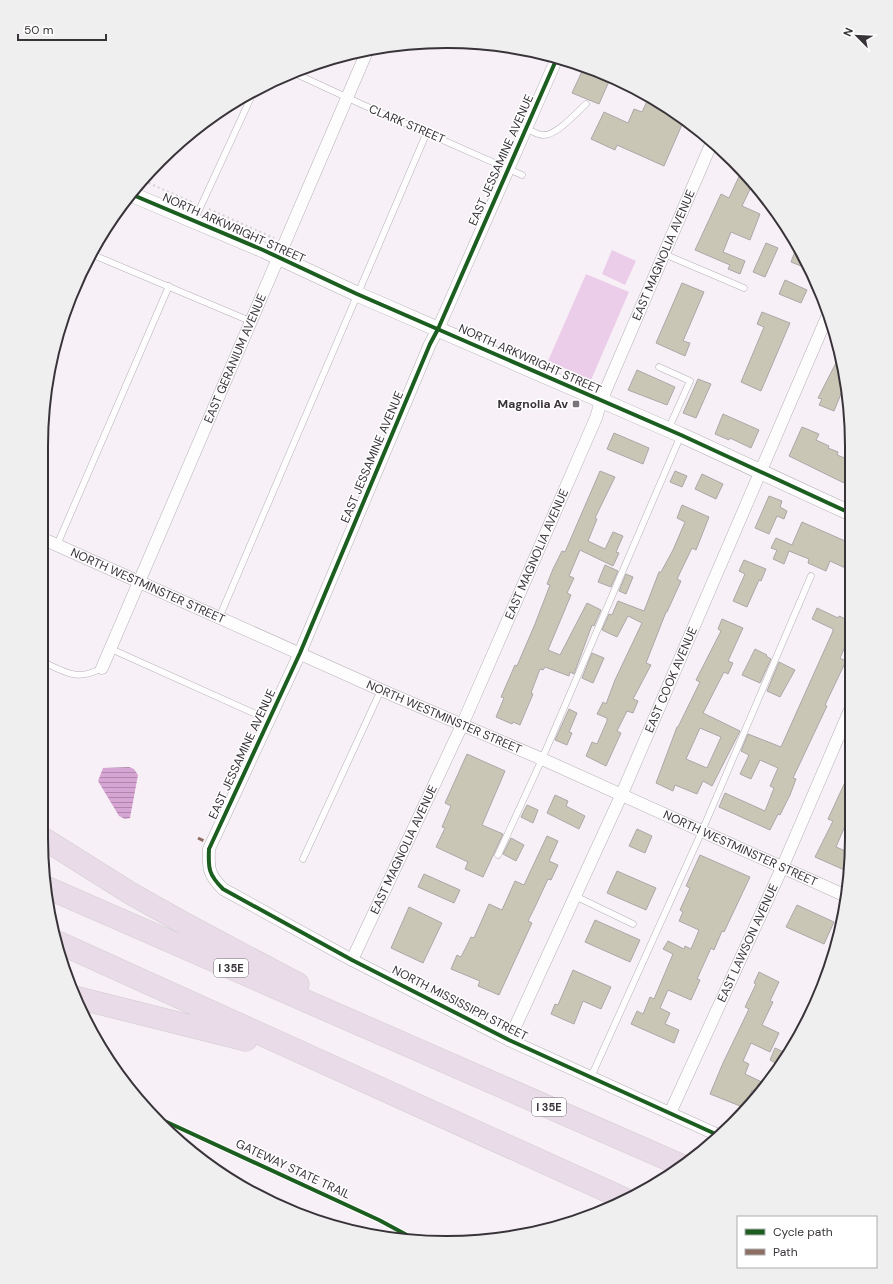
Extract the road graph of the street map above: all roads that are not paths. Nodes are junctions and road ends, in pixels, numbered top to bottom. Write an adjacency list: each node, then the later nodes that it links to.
1 (364, 57): 4 (street, EAST GERANIUM AVENUE)
2 (554, 63): 7 (street, EAST JESSAMINE AVENUE)
3 (300, 76): 4 (lane, CLARK STREET)
4 (347, 96): 8 (lane, CLARK STREET); 16 (street, EAST GERANIUM AVENUE)
5 (249, 100): 13 (lane)
6 (586, 104): 7 (lane)
7 (525, 128): 10 (street, EAST JESSAMINE AVENUE)
8 (427, 132): 10 (lane, CLARK STREET); 19 (lane)
9 (710, 148): 14 (street, EAST MAGNOLIA AVENUE)
10 (508, 168): 11 (lane, CLARK STREET); 22 (street, EAST JESSAMINE AVENUE)
11 (522, 175)
12 (136, 196): 13 (street, NORTH ARKWRIGHT STREET)
13 (194, 221): 16 (street, NORTH ARKWRIGHT STREET)
14 (664, 254): 18 (lane); 24 (street, EAST MAGNOLIA AVENUE)
15 (96, 256): 17 (lane)
16 (277, 257): 19 (street, NORTH ARKWRIGHT STREET); 20 (street, EAST GERANIUM AVENUE)
17 (169, 286): 20 (lane); 29 (lane)
18 (744, 288)
19 (357, 294): 22 (street, NORTH ARKWRIGHT STREET); 32 (lane)
20 (250, 321): 31 (street, EAST GERANIUM AVENUE)
21 (825, 322): 26 (street, EAST COOK AVENUE)
22 (438, 329): 24 (street, NORTH ARKWRIGHT STREET); 34 (street, EAST JESSAMINE AVENUE)
23 (659, 367): 25 (lane)
24 (601, 401): 25 (street, NORTH ARKWRIGHT STREET); 40 (street, EAST MAGNOLIA AVENUE)
25 (674, 432): 26 (street, NORTH ARKWRIGHT STREET); 41 (lane)
26 (761, 473): 27 (street, NORTH ARKWRIGHT STREET); 42 (street, EAST COOK AVENUE)
27 (845, 511)
28 (48, 541): 29 (street, NORTH WESTMINSTER STREET)
29 (57, 545): 31 (street, NORTH WESTMINSTER STREET)
30 (811, 576): 43 (lane)
31 (139, 582): 32 (street, NORTH WESTMINSTER STREET); 33 (street, EAST GERANIUM AVENUE)
32 (219, 618): 34 (street, NORTH WESTMINSTER STREET)
33 (111, 649): 36 (street, EAST GERANIUM AVENUE); 38 (lane)
34 (300, 653): 37 (street, NORTH WESTMINSTER STREET); 38 (street, EAST JESSAMINE AVENUE)
35 (48, 665): 36 (lane)
36 (102, 668)
37 (381, 690): 40 (street, NORTH WESTMINSTER STREET); 46 (lane)
38 (269, 720): 47 (street, EAST JESSAMINE AVENUE)
39 (845, 721): 48 (street, EAST LAWSON AVENUE)
40 (463, 723): 41 (street, NORTH WESTMINSTER STREET); 54 (street, EAST MAGNOLIA AVENUE)
41 (542, 759): 42 (street, NORTH WESTMINSTER STREET); 45 (lane)
42 (621, 796): 43 (street, NORTH WESTMINSTER STREET); 51 (street, EAST COOK AVENUE)
43 (702, 831): 48 (street, NORTH WESTMINSTER STREET); 59 (lane)
44 (48, 841): 57 (highway)
45 (498, 855)
46 (303, 858)
47 (208, 864): 54 (street, NORTH MISSISSIPPI STREET)
48 (782, 868): 50 (street, NORTH WESTMINSTER STREET); 60 (street, EAST LAWSON AVENUE)
49 (51, 889): 57 (highway, I 35E)
50 (841, 894)
51 (575, 896): 52 (lane); 56 (street, EAST COOK AVENUE)
52 (633, 924)
53 (63, 945): 58 (highway)
54 (352, 960): 56 (street, NORTH MISSISSIPPI STREET)
55 (82, 999): 58 (highway)
56 (510, 1040): 59 (street, NORTH MISSISSIPPI STREET)
57 (415, 1048): 62 (highway, I 35E)
58 (322, 1062): 63 (highway)
59 (591, 1077): 60 (street, NORTH MISSISSIPPI STREET)
60 (670, 1113): 61 (street, NORTH MISSISSIPPI STREET)
61 (713, 1133)
62 (676, 1163)
63 (620, 1196)

